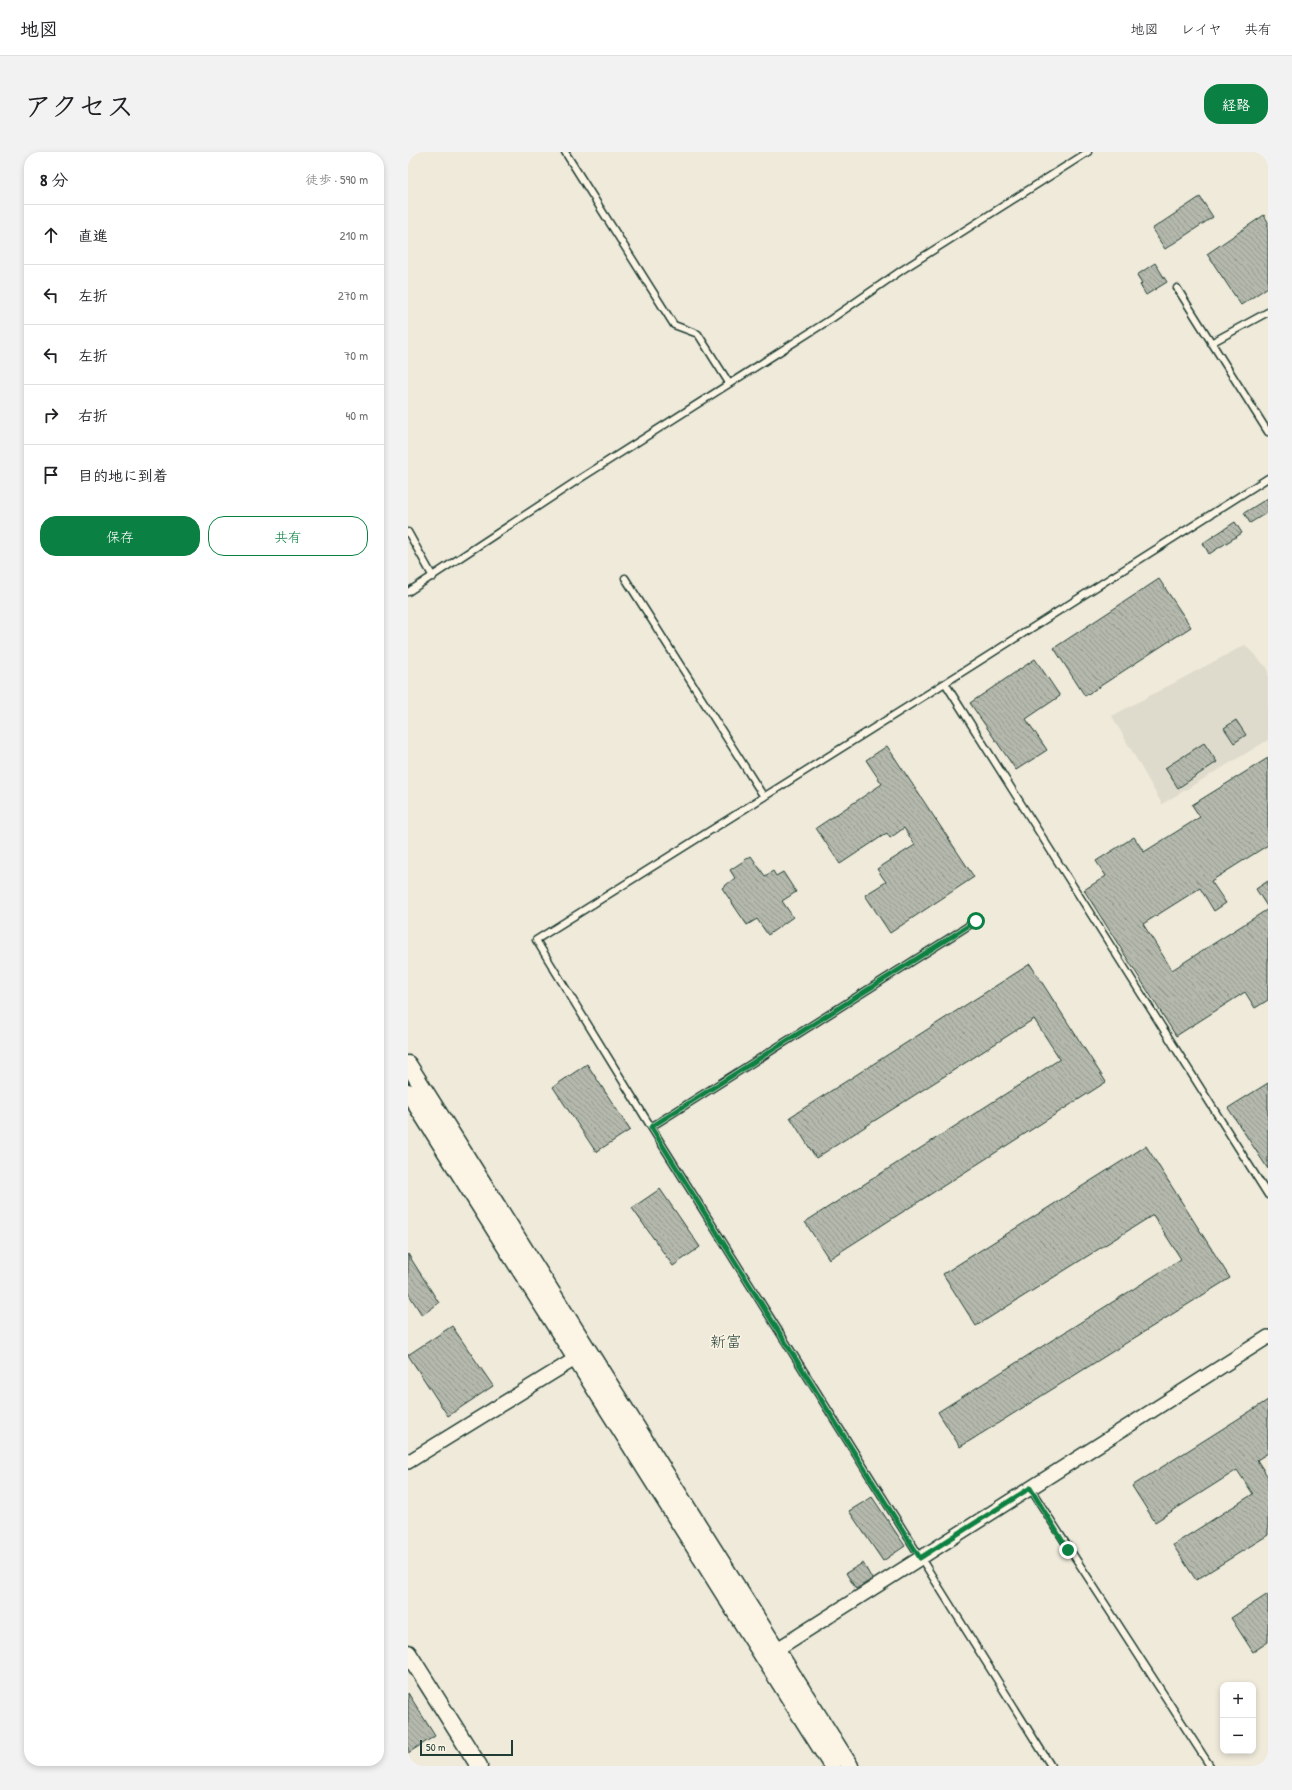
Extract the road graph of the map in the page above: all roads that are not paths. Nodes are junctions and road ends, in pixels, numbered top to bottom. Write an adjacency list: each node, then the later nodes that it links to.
1 (566, 152): 6 (lane)
2 (1088, 152): 6 (lane)
3 (1176, 288): 5 (lane)
4 (1268, 312): 5 (lane)
5 (1211, 343): 7 (lane)
6 (729, 383): 10 (lane)
7 (1268, 432)
8 (1268, 478): 13 (lane)
9 (408, 532): 10 (lane)
10 (433, 577): 12 (lane)
11 (625, 578): 14 (lane)
12 (408, 592)
13 (945, 684): 14 (lane); 19 (lane)
14 (764, 797): 18 (lane)
15 (976, 921): 18 (lane)
16 (408, 1064): 21 (street)
17 (408, 1092): 21 (street)
18 (651, 1127): 24 (lane)
19 (1268, 1195)
20 (1268, 1337): 23 (street)
21 (582, 1355): 22 (street); 26 (street)
22 (408, 1462)
23 (1030, 1488): 24 (street); 31 (lane)
24 (920, 1558): 26 (street); 30 (lane)
25 (408, 1653): 27 (street)
26 (770, 1653): 28 (street); 29 (street)
27 (479, 1766)
28 (832, 1766)
29 (850, 1766)
30 (1051, 1766)
31 (1210, 1766)

